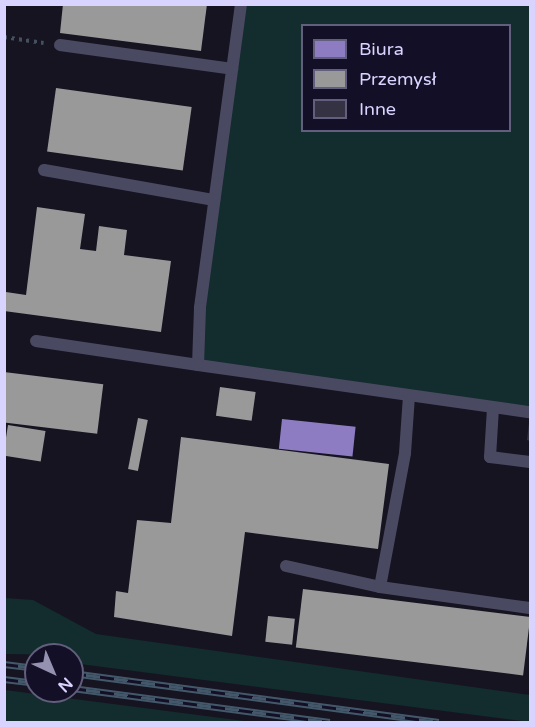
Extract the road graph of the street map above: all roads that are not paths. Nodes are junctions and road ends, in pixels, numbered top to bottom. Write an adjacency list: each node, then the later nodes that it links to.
1 (241, 4): 3 (lane)
2 (60, 45): 3 (lane)
3 (232, 69): 5 (lane)
4 (44, 170): 5 (lane)
5 (214, 200): 7 (lane)
6 (36, 341): 7 (lane)
7 (198, 365): 8 (lane)
8 (409, 396): 9 (lane); 13 (lane)
9 (493, 408): 10 (lane); 11 (lane)
10 (531, 412)
11 (531, 462)
12 (285, 566): 13 (lane)
13 (380, 587): 14 (lane)
14 (531, 608)

